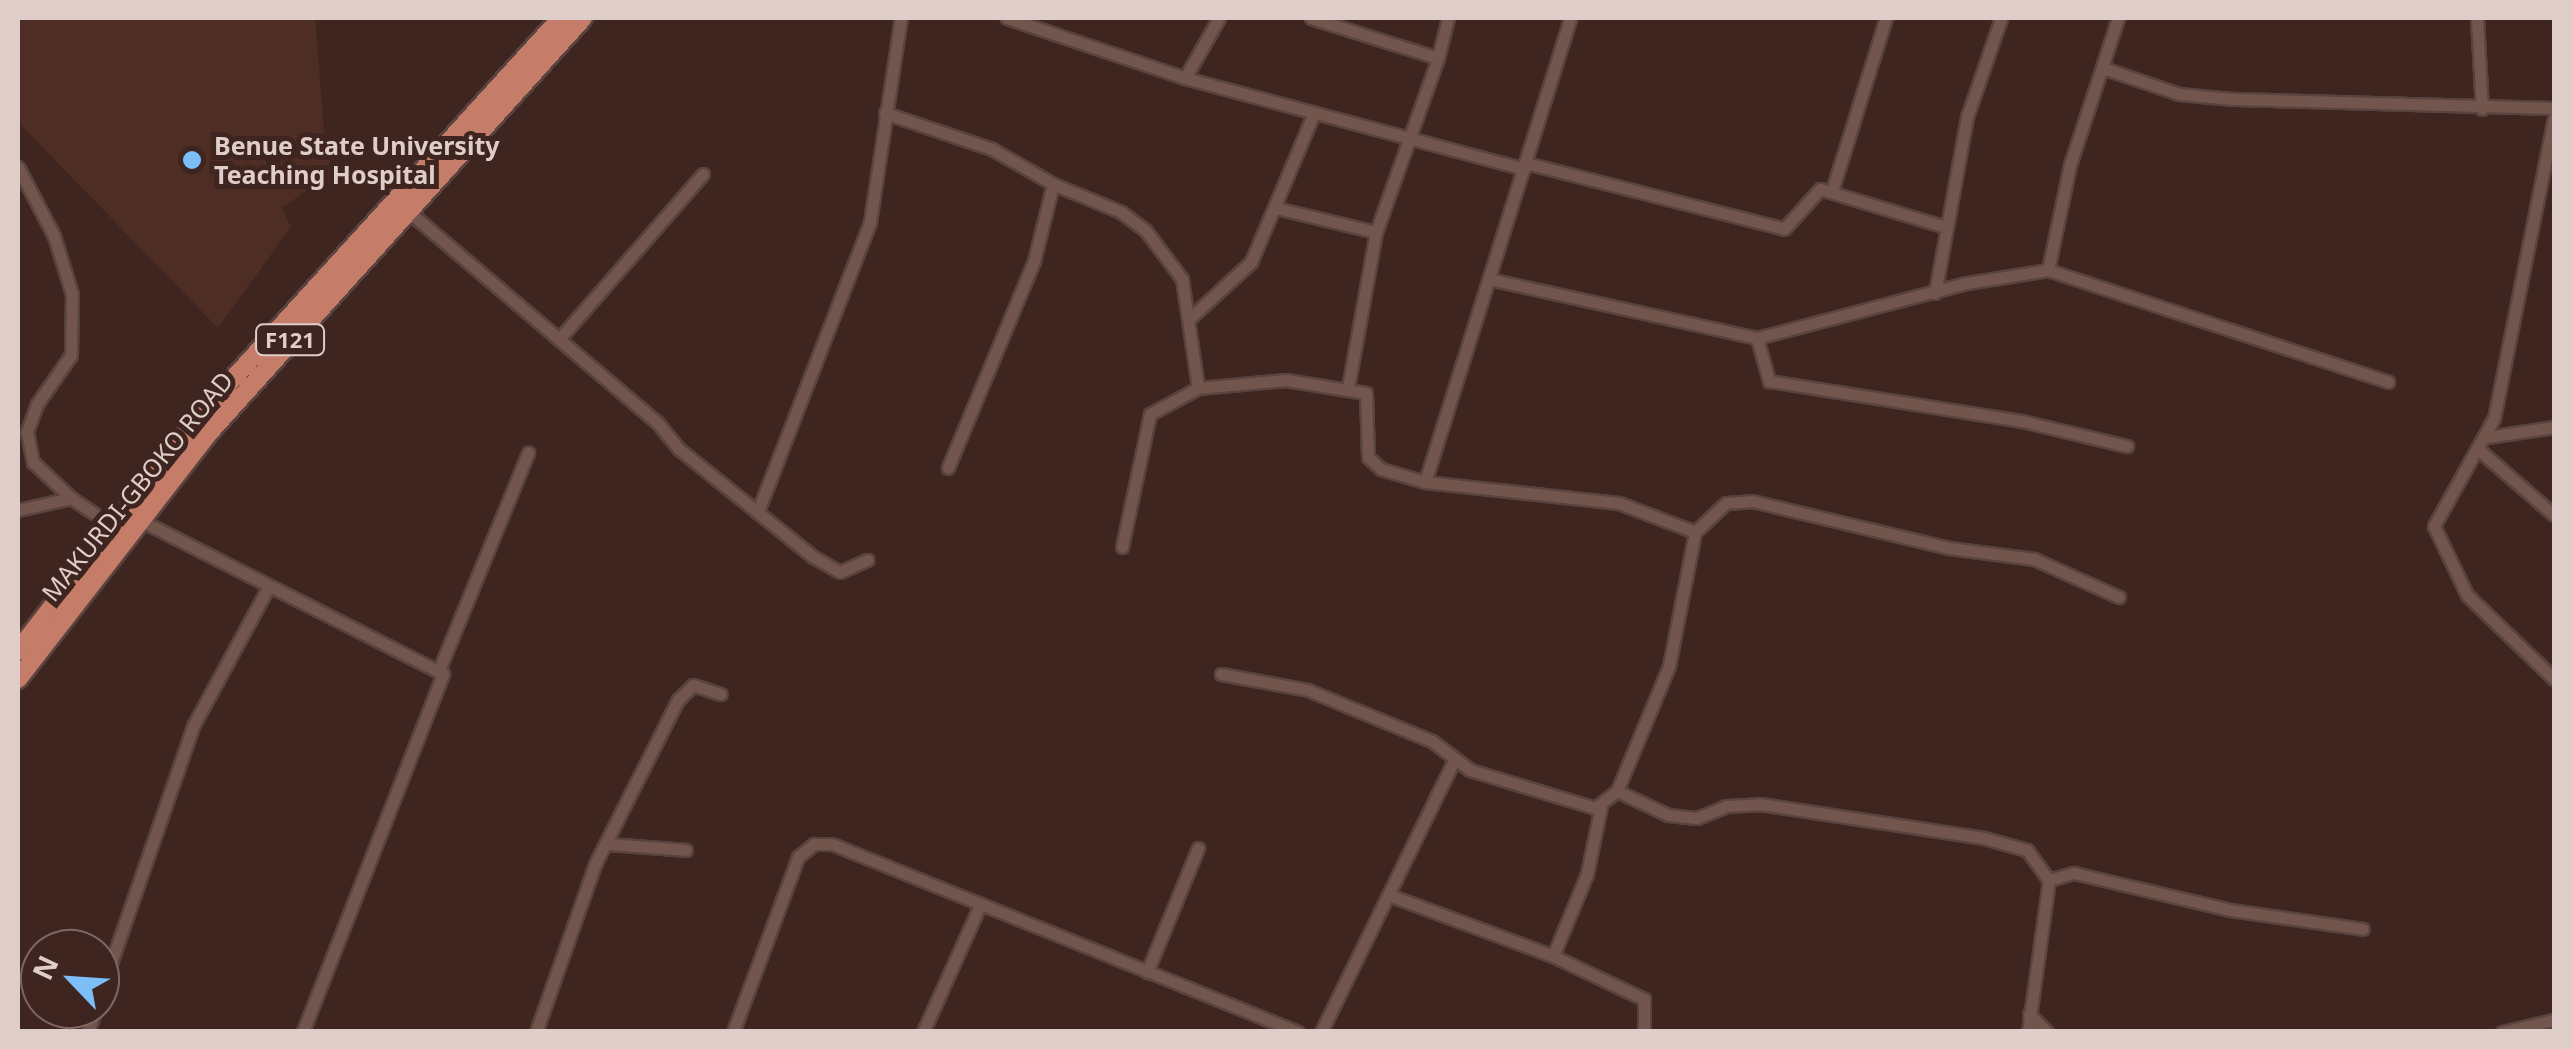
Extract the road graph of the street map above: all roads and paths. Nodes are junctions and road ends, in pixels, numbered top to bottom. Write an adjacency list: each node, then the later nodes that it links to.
1 (560, 18): 58 (main road, F121)
2 (582, 18): 28 (main road, MAKURDI-GBOKO ROAD / F121)
3 (902, 18): 18 (street)
4 (1007, 18): 15 (street)
5 (1220, 18): 15 (street)
6 (1310, 18): 13 (street)
7 (1448, 18): 13 (street)
8 (1570, 18): 22 (street)
9 (1886, 18): 26 (street)
10 (2001, 18): 29 (street)
11 (2118, 18): 14 (street)
12 (2476, 18): 17 (street)
13 (1438, 58): 21 (street)
14 (2103, 68): 17 (street); 31 (street)
15 (1185, 78): 19 (street)
16 (2554, 108): 17 (street)
17 (2482, 109)
18 (886, 113): 25 (street); 55 (street)
19 (1313, 115): 21 (street); 27 (street)
20 (2554, 118): 43 (street)
21 (1408, 139): 22 (street); 30 (street)
22 (1525, 166): 26 (street); 32 (street)
23 (18, 168): 47 (street)
24 (702, 174): 38 (street)
25 (1053, 184): 33 (street); 49 (street)
26 (1832, 191): 29 (street)
27 (1276, 208): 30 (street); 35 (street)
28 (409, 212): 38 (street); 57 (main road, MAKURDI-GBOKO ROAD / F121)
29 (1946, 227): 34 (street)
30 (1376, 232): 41 (street)
31 (2048, 270): 34 (street); 39 (street)
32 (1489, 278): 37 (street); 50 (street)
33 (1187, 289): 35 (street); 36 (street)
34 (1935, 293): 37 (street)
35 (1210, 295): 36 (street)
36 (1190, 319): 40 (street)
37 (1757, 338): 44 (street)
38 (559, 339): 55 (street)
39 (2388, 382)
40 (1198, 388): 41 (street); 60 (street)
41 (1348, 388): 51 (street)
42 (2554, 427): 43 (street)
43 (2487, 438): 45 (street)
44 (2128, 446)
45 (2479, 450): 56 (street); 68 (street)
46 (528, 454): 65 (street)
47 (33, 462): 48 (street); 53 (street)
48 (18, 465)
49 (948, 468)
50 (1434, 469): 51 (street); 52 (street)
51 (1425, 482): 52 (street)
52 (1449, 485): 59 (street)
53 (72, 498): 54 (street); 58 (street)
54 (18, 510)
55 (758, 511): 61 (street)
56 (2554, 516)
57 (138, 519): 62 (street); 67 (main road, MAKURDI-GBOKO ROAD / F121)
58 (114, 526): 64 (main road, F121)
59 (1696, 532): 63 (street); 71 (street)
60 (1122, 547)
61 (867, 560)
62 (269, 586): 65 (street); 80 (street)
63 (2119, 597)
64 (18, 651)
65 (440, 670): 85 (street)
66 (1221, 674): 70 (street)
67 (18, 679)
68 (2554, 679)
69 (721, 694): 73 (street)
70 (1454, 762): 72 (street); 77 (street)
71 (1617, 791): 72 (street); 76 (street)
72 (1601, 806): 81 (street)
73 (607, 844): 75 (street); 86 (street)
74 (1198, 848): 82 (street)
75 (686, 850)
76 (2049, 880): 79 (street); 83 (street)
77 (1389, 895): 81 (street); 90 (street)
78 (980, 905): 82 (street); 87 (street); 88 (street)
79 (2362, 929)
80 (120, 936)
81 (1553, 956): 91 (street)
82 (1146, 972): 89 (street)
83 (2029, 1014): 92 (street); 93 (street)
84 (2553, 1020): 94 (street)
85 (303, 1032)
86 (536, 1032)
87 (732, 1032)
88 (923, 1032)
89 (1298, 1032)
90 (1322, 1032)
91 (1644, 1032)
92 (2028, 1032)
93 (2047, 1032)
94 (2502, 1032)

